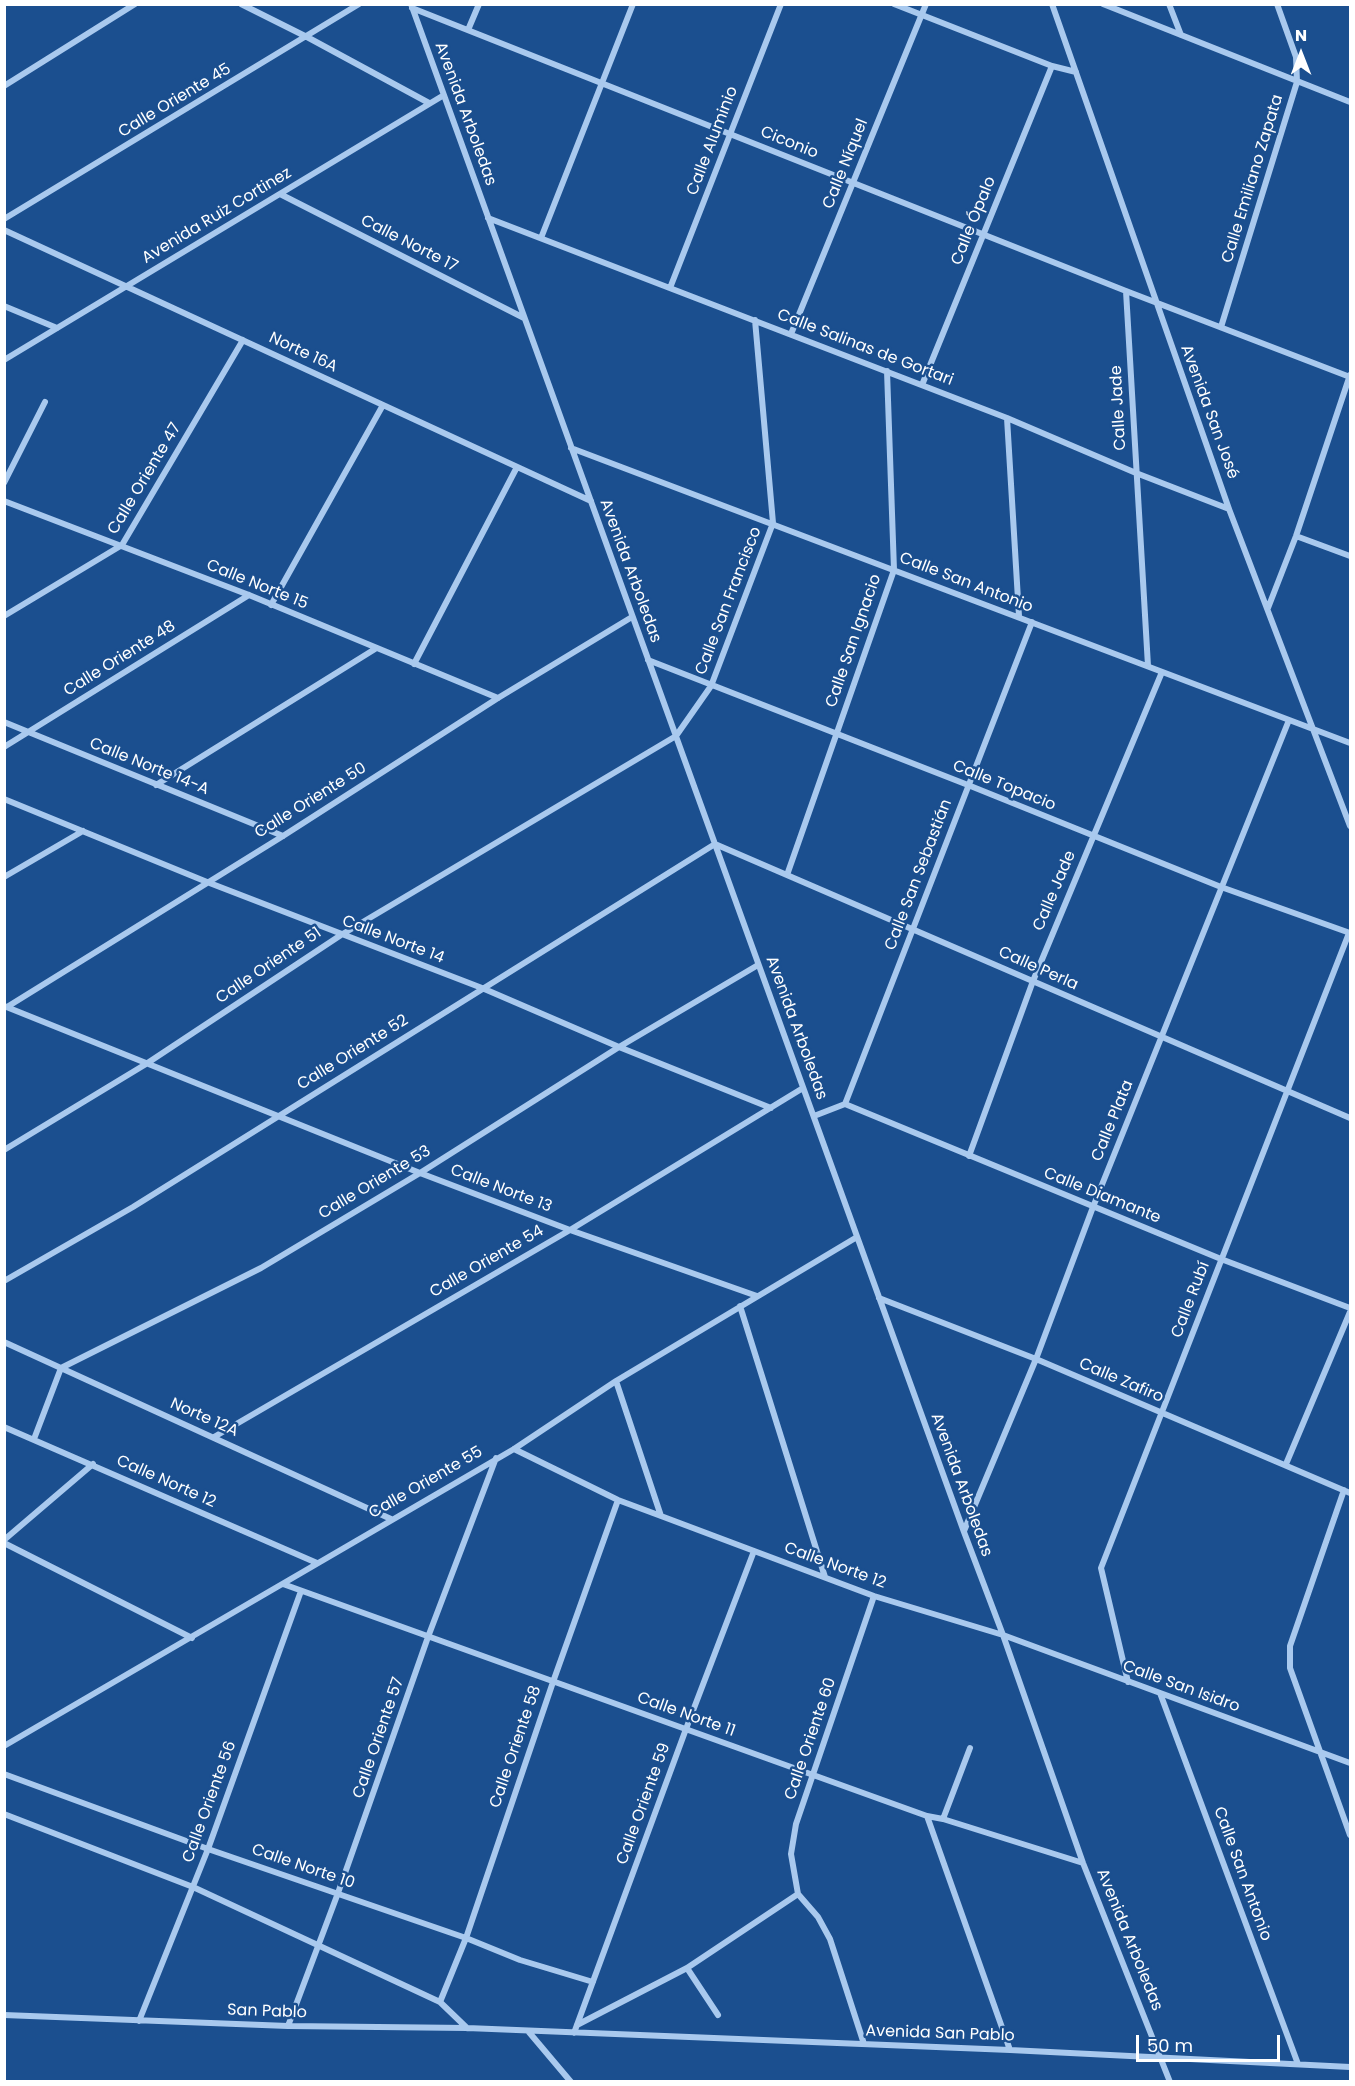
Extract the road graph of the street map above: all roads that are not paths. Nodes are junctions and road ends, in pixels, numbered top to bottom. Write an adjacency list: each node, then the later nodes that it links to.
1 (135, 4): 22 (street)
2 (241, 4): 17 (street)
3 (359, 4): 17 (street, Calle Oriente 45)
4 (479, 4): 15 (street)
5 (633, 4): 21 (street)
6 (781, 4): 26 (street, Calle Aluminio)
7 (894, 4): 14 (street)
8 (926, 4): 14 (street, Calle Níquel)
9 (1052, 4): 19 (street, Avenida San José)
10 (1103, 4): 16 (street)
11 (1169, 4): 16 (street)
12 (1277, 4): 20 (street, Calle Emiliano Zapata)
13 (412, 6): 15 (street, Ciconio); 23 (street, Avenida Arboledas)
14 (921, 15): 18 (street); 27 (street, Calle Níquel)
15 (468, 30): 21 (street, Ciconio)
16 (1181, 35): 20 (street)
17 (307, 37): 25 (street); 30 (street, Calle Oriente 45)
18 (1052, 66): 19 (street); 32 (street, Calle Ópalo)
19 (1076, 72): 37 (street, Avenida San José)
20 (1297, 82): 24 (street); 41 (street, Calle Emiliano Zapata)
21 (602, 83): 26 (street, Ciconio); 33 (street)
22 (4, 86)
23 (444, 94): 25 (street, Avenida Ruiz Cortinez); 29 (street, Avenida Arboledas)
24 (1350, 102)
25 (429, 103): 28 (street, Avenida Ruiz Cortinez)
26 (731, 134): 27 (street, Ciconio); 35 (street, Calle Aluminio)
27 (853, 183): 32 (street, Ciconio); 43 (street, Calle Níquel)
28 (280, 194): 34 (street, Avenida Ruiz Cortinez); 39 (street, Calle Norte 17)
29 (489, 218): 33 (street, Calle Salinas de Gortari); 39 (street, Avenida Arboledas)
30 (4, 219)
31 (4, 231): 34 (street, Norte 16A)
32 (983, 234): 36 (street, Ciconio); 48 (street, Calle Ópalo)
33 (541, 238): 35 (street, Calle Salinas de Gortari)
34 (126, 286): 42 (street, Avenida Ruiz Cortinez); 44 (street, Norte 16A)
35 (670, 288): 40 (street, Calle Salinas de Gortari)
36 (1126, 291): 37 (street, Ciconio); 54 (street, Calle Jade)
37 (1156, 303): 41 (street, Ciconio); 58 (street, Avenida San José)
38 (4, 306): 42 (street)
39 (525, 318): 52 (street, Avenida Arboledas)
40 (755, 320): 43 (street, Calle Salinas de Gortari); 59 (street, Calle San Francisco)
41 (1221, 327): 47 (street, Ciconio)
42 (57, 328): 45 (street, Avenida Ruiz Cortinez)
43 (791, 334): 46 (street, Calle Salinas de Gortari)
44 (243, 340): 50 (street, Norte 16A); 61 (street, Calle Oriente 47)
45 (4, 360)
46 (887, 371): 48 (street, Calle Salinas de Gortari); 63 (street, Calle San Ignacio)
47 (1350, 376): 60 (street)
48 (922, 385): 51 (street, Calle Salinas de Gortari)
49 (45, 402): 55 (street)
50 (383, 405): 53 (street, Norte 16A); 65 (street)
51 (1007, 417): 54 (street, Calle Salinas de Gortari); 68 (street)
52 (571, 448): 57 (street, Avenida Arboledas); 59 (street, Calle San Antonio)
53 (517, 467): 57 (street, Norte 16A); 73 (street)
54 (1136, 473): 58 (street, Calle Salinas de Gortari); 74 (street, Calle Jade)
55 (4, 483)
56 (4, 501): 61 (street, Calle Norte 15)
57 (591, 501): 69 (street, Avenida Arboledas)
58 (1229, 509): 66 (street, Avenida San José)
59 (772, 523): 63 (street, Calle San Antonio); 76 (street, Calle San Francisco)
60 (1296, 536): 62 (street); 66 (street)
61 (122, 545): 64 (street, Calle Norte 15); 67 (street, Calle Oriente 47)
62 (1350, 556)
63 (894, 570): 68 (street, Calle San Antonio); 82 (street, Calle San Ignacio)
64 (249, 596): 65 (street, Calle Norte 15); 81 (street, Calle Oriente 48)
65 (271, 605): 71 (street, Calle Norte 15)
66 (1268, 608): 80 (street, Avenida San José)
67 (4, 616)
68 (1019, 616): 70 (street, Calle San Antonio)
69 (633, 617): 72 (street, Avenida Arboledas); 77 (street, Calle Oriente 50)
70 (1032, 622): 74 (street, Calle San Antonio); 87 (street, Calle San Sebastián)
71 (375, 649): 73 (street, Calle Norte 15); 86 (street)
72 (648, 660): 76 (street, Calle Topacio); 83 (street, Avenida Arboledas)
73 (414, 664): 77 (street, Calle Norte 15)
74 (1148, 666): 75 (street, Calle San Antonio)
75 (1162, 672): 78 (street, Calle San Antonio); 92 (street, Calle Jade)
76 (711, 686): 82 (street, Calle Topacio); 83 (street, Calle San Francisco)
77 (498, 698): 91 (street, Calle Oriente 50)
78 (1289, 720): 80 (street, Calle San Antonio); 97 (street, Calle Plata)
79 (4, 722): 81 (street, Calle Norte 14-A)
80 (1313, 729): 84 (street, Calle San Antonio); 89 (street, Avenida San José)
81 (28, 731): 85 (street, Calle Oriente 48); 86 (street, Calle Norte 14-A)
82 (836, 734): 87 (street, Calle Topacio); 94 (street, Calle San Ignacio)
83 (676, 736): 93 (street, Avenida Arboledas); 100 (street, Calle Oriente 51)
84 (1350, 743)
85 (4, 747)
86 (156, 785): 91 (street, Calle Norte 14-A)
87 (968, 785): 92 (street, Calle Topacio); 98 (street, Calle San Sebastián)
88 (4, 799): 90 (street, Calle Norte 14)
89 (1350, 826)
90 (83, 831): 95 (street); 96 (street, Calle Norte 14)
91 (283, 836): 96 (street, Calle Oriente 50)
92 (1092, 837): 97 (street, Calle Topacio); 102 (street, Calle Jade)
93 (715, 844): 94 (street, Calle Perla); 101 (street, Avenida Arboledas); 103 (street, Calle Oriente 52)
94 (787, 875): 98 (street, Calle Perla)
95 (4, 877)
96 (207, 882): 100 (street, Calle Norte 14); 104 (street, Calle Oriente 50)
97 (1221, 887): 99 (street, Calle Topacio); 105 (street, Calle Plata)
98 (913, 928): 102 (street, Calle Perla); 110 (street, Calle San Sebastián)
99 (1350, 933): 109 (street, Calle Rubí)
100 (341, 935): 103 (street, Calle Norte 14); 107 (street, Calle Oriente 51)
101 (758, 965): 106 (street, Calle Oriente 53); 108 (street, Avenida Arboledas)
102 (1033, 981): 105 (street, Calle Perla); 116 (street, Calle Jade)
103 (482, 988): 106 (street, Calle Norte 14); 112 (street, Calle Oriente 52)
104 (5, 1007): 107 (street, Calle Norte 13)
105 (1161, 1037): 109 (street, Calle Perla); 118 (street, Calle Plata)
106 (619, 1047): 111 (street, Calle Norte 14); 117 (street, Calle Oriente 53)
107 (146, 1064): 112 (street, Calle Norte 13); 115 (street, Calle Oriente 51)
108 (803, 1088): 111 (street, Calle Oriente 54); 113 (street, Avenida Arboledas)
109 (1286, 1091): 114 (street, Calle Perla); 121 (street, Calle Rubí)
110 (844, 1104): 113 (street); 116 (street, Calle Diamante)
111 (771, 1107): 119 (street, Calle Oriente 54)
112 (279, 1115): 117 (street, Calle Norte 13); 122 (street, Calle Oriente 52)
113 (814, 1116): 120 (street, Avenida Arboledas)
114 (1350, 1118)
115 (4, 1150)
116 (969, 1156): 118 (street, Calle Diamante)
117 (420, 1173): 119 (street, Calle Norte 13); 129 (street, Calle Oriente 53)
118 (1093, 1207): 121 (street, Calle Diamante); 128 (street, Calle Plata)
119 (570, 1230): 123 (street, Calle Norte 13); 133 (street, Calle Oriente 54)
120 (857, 1237): 123 (street, Calle Oriente 55); 124 (street, Avenida Arboledas)
121 (1221, 1260): 126 (street, Calle Diamante); 131 (street, Calle Rubí)
122 (4, 1281)
123 (757, 1296): 125 (street, Calle Oriente 55)
124 (879, 1298): 128 (street, Calle Zafiro); 143 (street, Avenida Arboledas)
125 (740, 1306): 130 (street, Calle Oriente 55); 147 (street)
126 (1350, 1310): 138 (street)
127 (4, 1342): 129 (street, Norte 12A)
128 (1036, 1359): 131 (street, Calle Zafiro); 143 (street, Calle Plata)
129 (61, 1368): 133 (street, Norte 12A); 134 (street)
130 (616, 1381): 135 (street, Calle Oriente 55); 141 (street)
131 (1163, 1414): 138 (street, Calle Zafiro); 155 (street, Calle Rubí)
132 (4, 1427): 134 (street, Calle Norte 12)
133 (214, 1437): 142 (street, Norte 12A)
134 (34, 1439): 137 (street, Calle Norte 12)
135 (513, 1449): 136 (street, Calle Oriente 55); 140 (street, Calle Norte 12)
136 (496, 1458): 142 (street, Calle Oriente 55); 152 (street, Calle Oriente 57)
137 (93, 1464): 144 (street); 146 (street, Calle Norte 12)
138 (1286, 1464): 139 (street, Calle Zafiro)
139 (1347, 1491): 160 (street)
140 (618, 1500): 141 (street, Calle Norte 12); 154 (street, Calle Oriente 58)
141 (661, 1516): 145 (street, Calle Norte 12)
142 (392, 1519): 146 (street, Calle Oriente 55)
143 (964, 1532): 151 (street, Avenida Arboledas)
144 (4, 1541): 153 (street)
145 (754, 1551): 147 (street, Calle Norte 12); 157 (street, Calle Oriente 59)
146 (317, 1563): 148 (street, Calle Oriente 55)
147 (825, 1577): 150 (street, Calle Norte 12)
148 (283, 1584): 149 (street, Calle Norte 11); 153 (street, Calle Oriente 55)
149 (301, 1591): 152 (street, Calle Norte 11); 168 (street, Calle Oriente 56)
150 (874, 1596): 151 (street, Calle Norte 12); 163 (street, Calle Oriente 60)
151 (1003, 1635): 155 (street, Calle San Isidro); 169 (street, Avenida Arboledas)
152 (428, 1637): 154 (street, Calle Norte 11); 171 (street, Calle Oriente 57)
153 (192, 1638): 158 (street, Calle Oriente 55)
154 (553, 1682): 157 (street, Calle Norte 11); 173 (street, Calle Oriente 58)
155 (1128, 1682): 156 (street, Calle San Isidro)
156 (1160, 1694): 160 (street, Calle San Isidro); 189 (street, Calle San Antonio)
157 (686, 1729): 163 (street, Calle Norte 11); 176 (street, Calle Oriente 59)
158 (4, 1746)
159 (970, 1748): 166 (street)
160 (1319, 1752): 161 (street, Calle San Isidro); 167 (street)
161 (1350, 1763)
162 (4, 1774): 168 (street, Calle Norte 10)
163 (814, 1775): 165 (street, Calle Norte 11); 172 (street, Calle Oriente 60)
164 (4, 1814): 170 (street)
165 (927, 1816): 166 (street, Calle Norte 11); 187 (street)
166 (943, 1819): 169 (street, Calle Norte 11)
167 (1350, 1835)
168 (208, 1849): 170 (street, Calle Oriente 56); 171 (street, Calle Norte 10)
169 (1083, 1863): 188 (street, Avenida Arboledas)
170 (193, 1887): 174 (street); 180 (street, Calle Oriente 56)
171 (339, 1893): 173 (street, Calle Norte 10); 174 (street, Calle Oriente 57)
172 (798, 1894): 175 (street); 186 (street)
173 (466, 1938): 176 (street, Calle Norte 10); 177 (street, Calle Oriente 58)
174 (319, 1947): 177 (street); 182 (street, Calle Oriente 57)
175 (687, 1968): 178 (street); 181 (street)
176 (593, 1982): 181 (street, Calle Oriente 59)
177 (440, 2002): 183 (street)
178 (718, 2014)
179 (4, 2016): 180 (street, San Pablo)
180 (139, 2020): 182 (street, San Pablo)
181 (577, 2025): 185 (street, Calle Oriente 59)
182 (288, 2026): 183 (street, San Pablo)
183 (467, 2028): 184 (street, San Pablo)
184 (528, 2031): 185 (street, Avenida San Pablo); 191 (street)
185 (574, 2033): 186 (street, Avenida San Pablo)
186 (864, 2044): 187 (street, Avenida San Pablo)
187 (1010, 2050): 188 (street, Avenida San Pablo)
188 (1161, 2058): 189 (street, Avenida San Pablo); 192 (street, Avenida Arboledas)
189 (1298, 2064): 190 (street, Avenida San Pablo)
190 (1350, 2067)
191 (571, 2082)
192 (1170, 2082)

